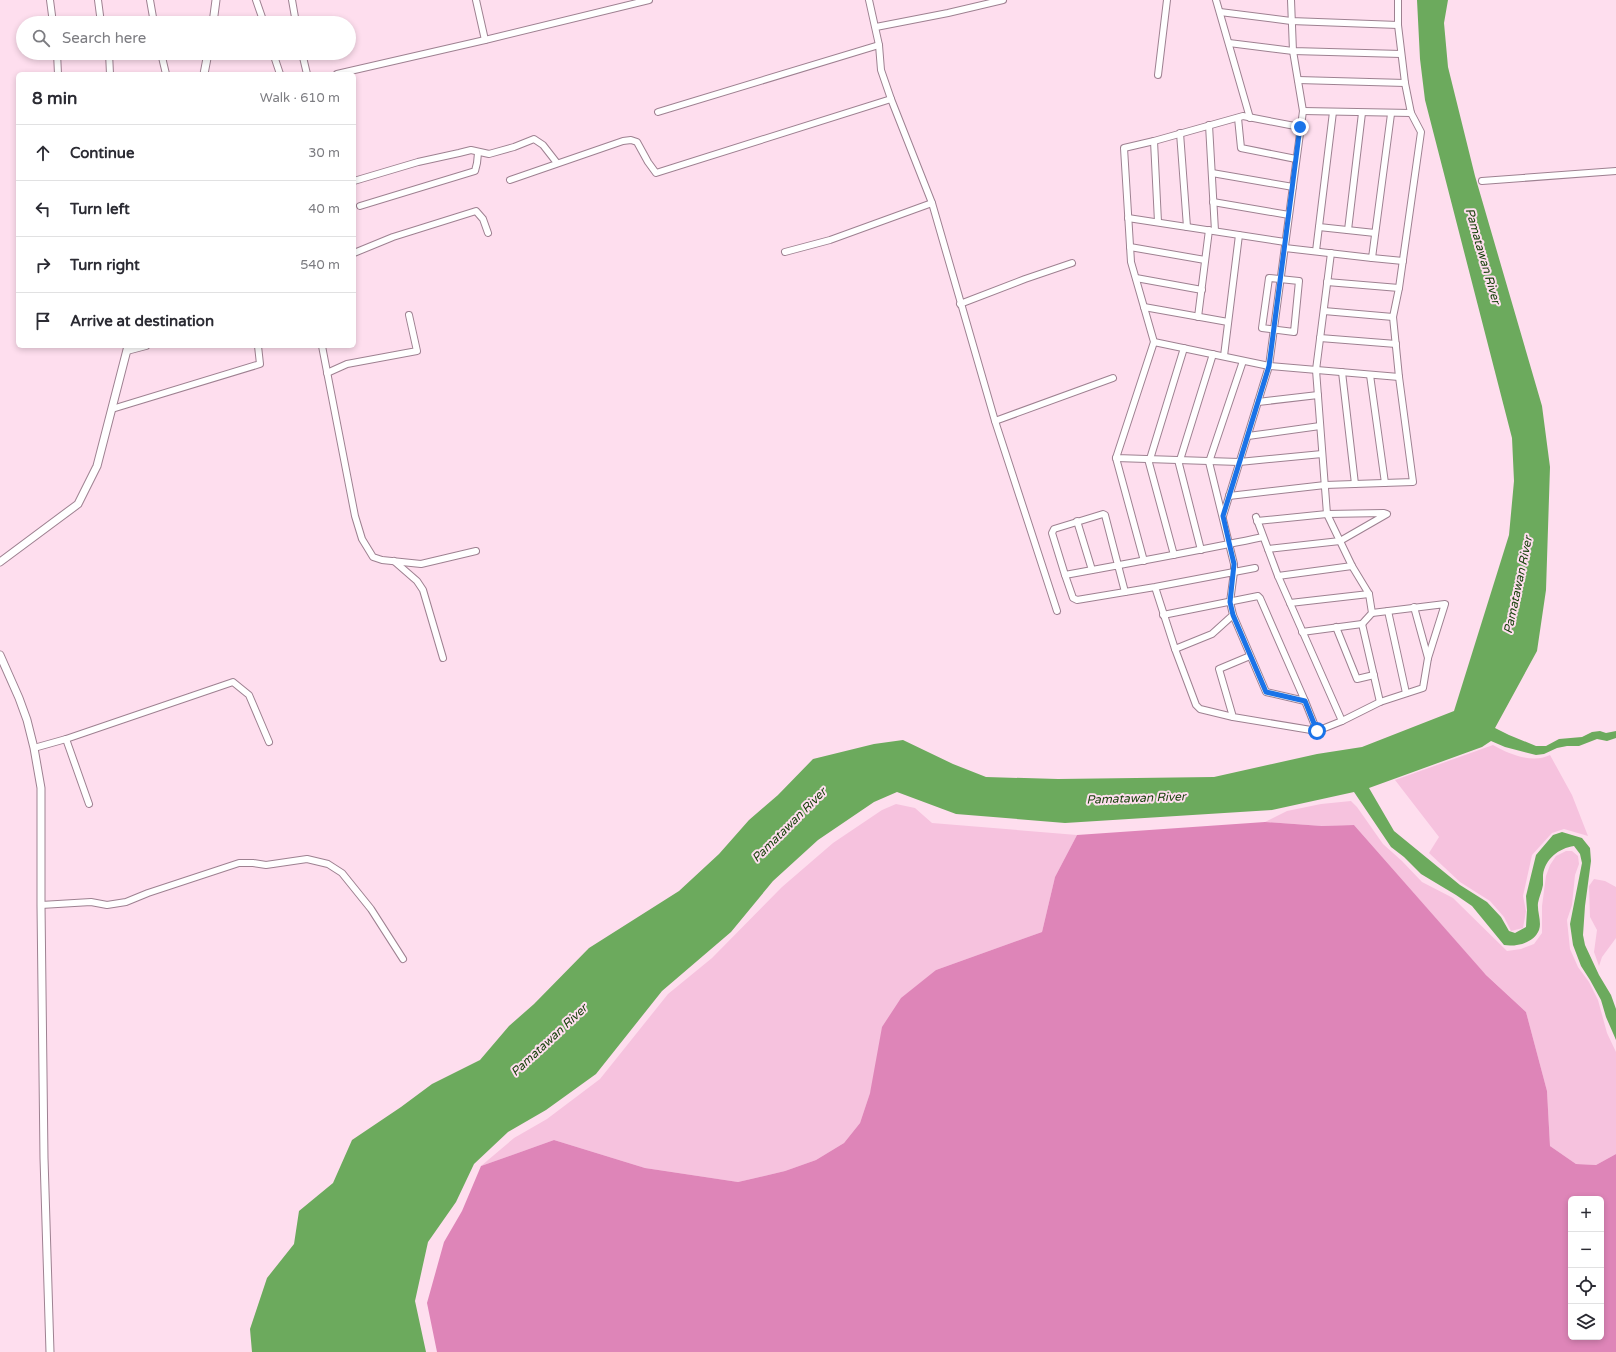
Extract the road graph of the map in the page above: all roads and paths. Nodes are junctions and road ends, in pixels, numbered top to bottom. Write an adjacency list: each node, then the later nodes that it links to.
1 (50, 0): 16 (street)
2 (98, 0): 17 (street)
3 (150, 0): 18 (street)
4 (216, 0): 19 (street)
5 (256, 0): 20 (street)
6 (292, 0): 21 (street)
7 (476, 0): 25 (street)
8 (649, 0): 25 (street)
9 (869, 0): 24 (street)
10 (1003, 0): 24 (street)
11 (1167, 0): 43 (street)
12 (1216, 0): 15 (street)
13 (1291, 0): 22 (street)
14 (1398, 0): 23 (street)
15 (1220, 12): 22 (street); 26 (street)
16 (52, 16)
17 (100, 16)
18 (153, 16)
19 (214, 16)
20 (262, 16)
21 (295, 16)
22 (1291, 21): 23 (street); 28 (street)
23 (1398, 25): 29 (street)
24 (876, 27): 27 (street)
25 (485, 40): 42 (street)
26 (1229, 43): 28 (street); 54 (street)
27 (879, 45): 46 (street); 48 (street)
28 (1293, 51): 29 (street); 44 (street)
29 (1401, 54): 45 (street)
30 (57, 60): 36 (street)
31 (109, 60): 37 (street)
32 (163, 60): 38 (street)
33 (207, 60): 39 (street)
34 (275, 60): 40 (street)
35 (303, 60): 41 (street)
36 (58, 72)
37 (110, 72)
38 (166, 72)
39 (204, 72)
40 (279, 72)
41 (306, 72)
42 (346, 72)
43 (1158, 76)
44 (1298, 80): 45 (street); 47 (street)
45 (1405, 83): 51 (street)
46 (891, 99): 61 (street); 69 (street)
47 (1302, 111): 49 (street); 56 (street)
48 (658, 112)
49 (1333, 112): 50 (street); 75 (street)
50 (1362, 113): 52 (street); 76 (street)
51 (1411, 113): 52 (street); 89 (street)
52 (1391, 114): 79 (street)
53 (1238, 118): 54 (street); 55 (street); 60 (street)
54 (1250, 118): 56 (street)
55 (1208, 125): 57 (street); 63 (street)
56 (1300, 127): 60 (street)
57 (1180, 133): 58 (street); 74 (street)
58 (1154, 141): 72 (street); 73 (street)
59 (478, 152): 61 (street); 64 (street); 70 (street)
60 (1296, 159): 67 (street)
61 (557, 163): 65 (street)
62 (1616, 172): 66 (street)
63 (1212, 173): 67 (street); 68 (street)
64 (356, 180)
65 (510, 180)
66 (1482, 181)
67 (1293, 187): 71 (street)
68 (1213, 202): 71 (street); 77 (street)
69 (932, 203): 85 (street); 96 (street)
70 (360, 206)
71 (1289, 215): 81 (street)
72 (1128, 218): 73 (street); 82 (street)
73 (1158, 222): 74 (street)
74 (1187, 227): 77 (street)
75 (1319, 227): 76 (street); 83 (street)
76 (1348, 230): 79 (street)
77 (1212, 231): 80 (street); 88 (street)
78 (488, 233): 84 (street)
79 (1375, 233): 87 (street)
80 (1239, 235): 81 (street); 102 (street)
81 (1285, 245): 83 (street); 92 (street)
82 (1130, 247): 88 (street); 91 (street)
83 (1316, 251): 86 (street)
84 (356, 252)
85 (785, 252)
86 (1331, 253): 87 (street); 93 (street)
87 (1372, 258): 89 (street)
88 (1206, 260): 95 (street)
89 (1403, 261): 94 (street)
90 (1072, 263): 96 (street)
91 (1136, 278): 95 (street); 97 (street)
92 (1281, 279): 103 (street); 103 (street); 103 (street)
93 (1327, 282): 94 (street); 98 (street)
94 (1399, 288): 101 (street)
95 (1202, 290): 100 (street)
96 (960, 304): 124 (street)
97 (1144, 307): 100 (street); 105 (street)
98 (1324, 310): 101 (street); 104 (street)
99 (409, 315): 117 (street)
100 (1198, 317): 102 (street)
101 (1393, 317): 106 (street)
102 (1228, 322): 112 (street)
103 (1274, 330): 114 (street)
104 (1320, 338): 106 (street); 115 (street)
105 (1154, 342): 110 (street); 128 (street)
106 (1396, 344): 119 (street)
107 (128, 348): 123 (street)
108 (258, 348): 123 (street)
109 (322, 348): 117 (street)
110 (1184, 348): 111 (street); 129 (street)
111 (1214, 354): 112 (street); 130 (street)
112 (1224, 356): 113 (street)
113 (1243, 361): 114 (street); 131 (street)
114 (1269, 366): 115 (street); 122 (street)
115 (1316, 370): 116 (street); 121 (street)
116 (1342, 372): 118 (street); 134 (street)
117 (327, 373): 147 (street)
118 (1370, 375): 119 (street); 133 (street)
119 (1399, 377): 133 (street)
120 (1113, 378): 124 (street)
121 (1318, 395): 122 (street); 125 (street)
122 (1258, 402): 126 (street)
123 (112, 409): 149 (street)
124 (995, 421): 163 (street)
125 (1320, 426): 126 (street); 127 (street)
126 (1248, 436): 132 (street)
127 (1322, 454): 132 (street); 135 (street)
128 (1116, 458): 129 (street); 148 (street)
129 (1149, 460): 130 (street); 146 (street)
130 (1179, 460): 131 (street); 144 (street)
131 (1209, 462): 132 (street); 138 (street)
132 (1239, 462): 136 (street)
133 (1385, 483): 134 (street)
134 (1355, 484): 135 (street)
135 (1325, 485): 136 (street); 137 (street)
136 (1229, 496): 138 (street)
137 (1327, 514): 140 (street); 141 (street); 141 (street)
138 (1223, 516): 142 (street)
139 (1077, 521): 150 (street); 153 (street); 155 (street)
140 (1263, 537): 142 (street); 143 (street)
141 (1340, 541): 143 (street); 151 (street)
142 (1230, 544): 144 (street); 154 (street)
143 (1268, 549): 156 (street)
144 (1201, 550): 146 (street)
145 (476, 551): 147 (street)
146 (1174, 555): 148 (street)
147 (394, 561): 174 (street)
148 (1144, 561): 150 (street)
149 (0, 562)
150 (1119, 565): 153 (street); 158 (street)
151 (1352, 566): 156 (street); 159 (street)
152 (1255, 568): 154 (street)
153 (1092, 570): 155 (street)
154 (1234, 572): 157 (street); 160 (street)
155 (1065, 575): 158 (street)
156 (1278, 576): 161 (street)
157 (1155, 588): 158 (street); 166 (street)
158 (1125, 592)
159 (1369, 594): 161 (street); 165 (street)
160 (1230, 602): 166 (street); 167 (street); 178 (street)
161 (1290, 603): 170 (street)
162 (1414, 608): 164 (street); 175 (street); 175 (street)
163 (1057, 611)
164 (1388, 611): 165 (street); 177 (street)
165 (1372, 613): 168 (street)
166 (1163, 615): 171 (street)
167 (1233, 615): 171 (street); 173 (street)
168 (1362, 624): 169 (street); 176 (street)
169 (1336, 628): 170 (street); 176 (street)
170 (1302, 632): 181 (street)
171 (1175, 648): 180 (street)
172 (0, 655): 185 (street)
173 (1250, 656): 178 (street); 180 (street)
174 (443, 658)
175 (1428, 658): 177 (street)
176 (1374, 675): 179 (street)
177 (1406, 693): 179 (street)
178 (1305, 701): 182 (street)
179 (1380, 702): 181 (street)
180 (1233, 717): 182 (street)
181 (1342, 721): 182 (street)
182 (1317, 731)
183 (66, 739): 184 (street); 185 (street); 186 (street)
184 (269, 742)
185 (34, 748): 187 (street)
186 (89, 804)
187 (40, 905): 188 (street); 189 (street)
188 (403, 958)
189 (50, 1352)

